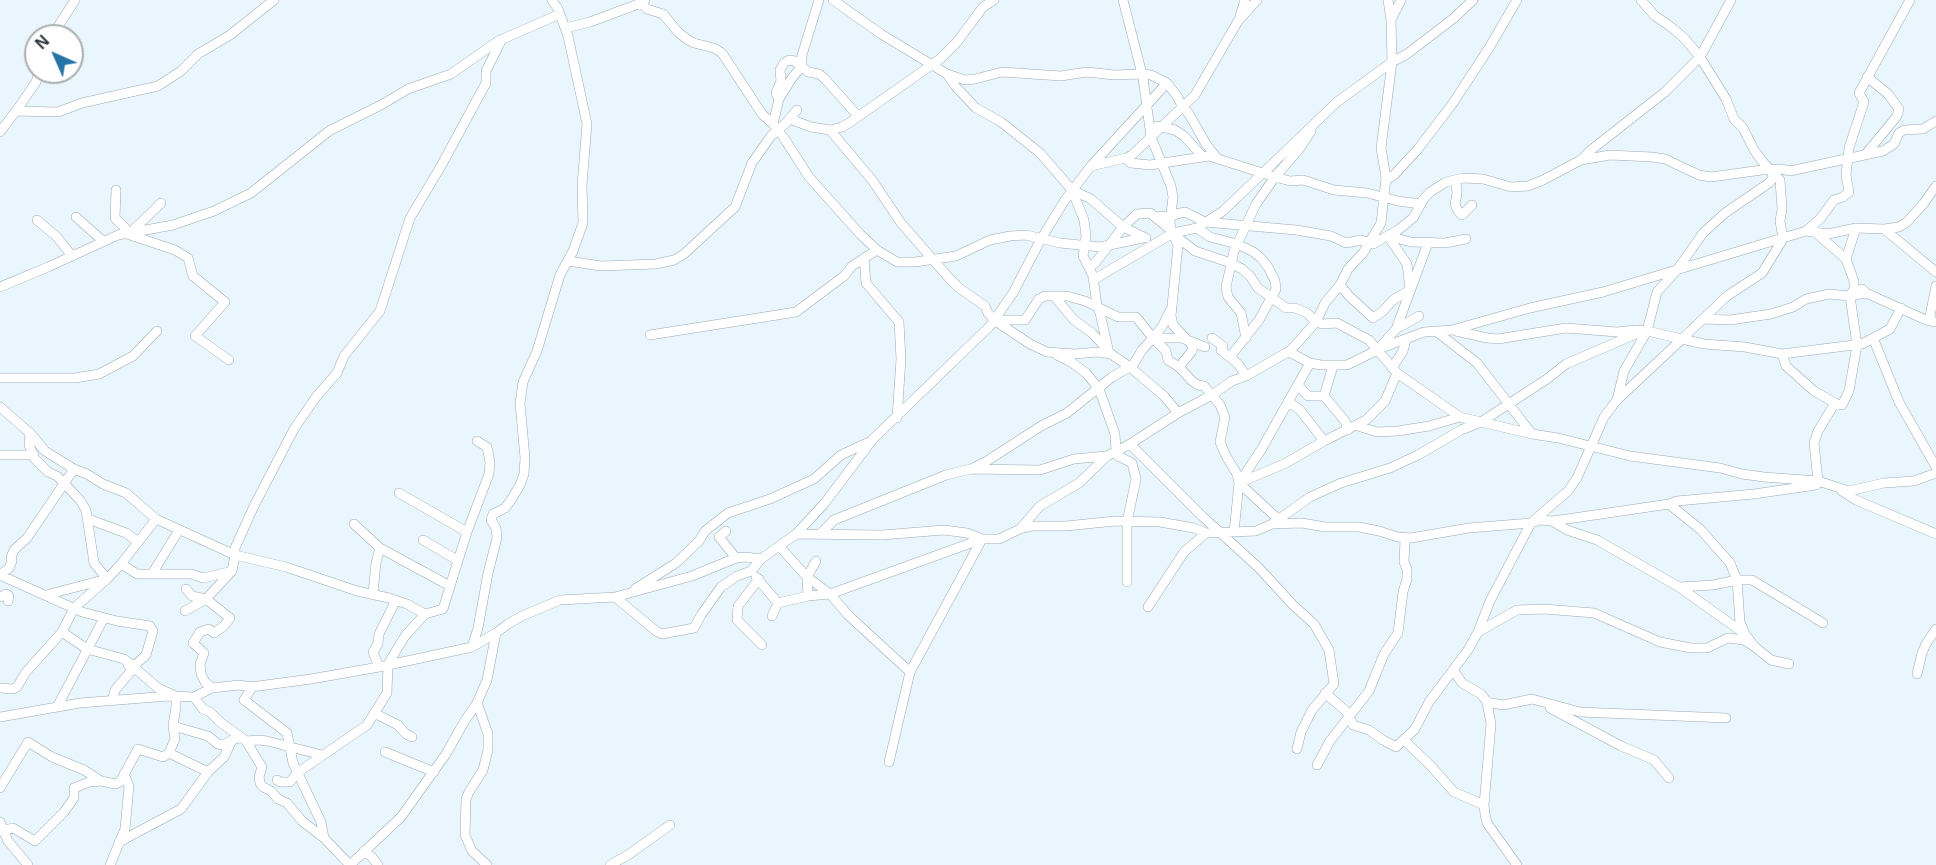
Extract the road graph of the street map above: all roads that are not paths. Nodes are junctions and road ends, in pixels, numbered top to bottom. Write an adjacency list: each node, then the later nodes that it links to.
1 (74, 0): 21 (street)
2 (274, 0): 37 (street)
3 (552, 0): 18 (street)
4 (819, 0): 27 (street)
5 (833, 0): 26 (street)
6 (994, 0): 26 (street)
7 (1123, 0): 29 (street)
8 (1245, 0): 20 (street)
9 (1257, 0): 20 (street)
10 (1388, 0): 19 (street)
11 (1401, 0): 19 (street)
12 (1473, 0): 25 (street)
13 (1517, 0): 58 (street)
14 (1641, 0): 24 (street)
15 (1731, 0): 24 (street)
16 (1910, 0): 30 (street)
17 (643, 2): 22 (street); 42 (street)
18 (560, 14): 22 (street); 23 (street)
19 (1391, 20): 25 (street)
20 (1238, 21): 34 (street)
21 (59, 24)
22 (565, 28): 99 (street)
23 (502, 39): 80 (street); 209 (street)
24 (1700, 57): 51 (street); 55 (street)
25 (1392, 62): 41 (street); 58 (street)
26 (933, 64): 28 (street); 38 (street)
27 (801, 67): 33 (street); 33 (street); 38 (street)
28 (947, 74): 29 (street); 62 (street)
29 (1142, 74): 31 (street); 35 (street)
30 (1867, 77): 47 (street); 52 (street)
31 (1167, 83): 34 (street); 35 (street)
32 (35, 84): 37 (street)
33 (779, 99): 42 (street)
34 (1182, 106): 43 (street); 50 (street)
35 (1147, 109): 43 (street); 46 (street); 54 (street)
36 (797, 110): 39 (street)
37 (16, 111): 45 (street)
38 (858, 116): 44 (street)
39 (790, 119): 42 (street); 44 (street)
40 (1936, 121): 47 (street)
41 (1316, 123): 56 (street); 57 (street)
42 (775, 127): 94 (street); 99 (street)
43 (1159, 128): 46 (street); 48 (street)
44 (830, 130): 98 (street)
45 (0, 132)
46 (1151, 137): 49 (street); 53 (street)
47 (1865, 155): 52 (street)
48 (1203, 157): 50 (street); 53 (street)
49 (1126, 158): 53 (street); 54 (street)
50 (1217, 158): 56 (street)
51 (1581, 160): 55 (street); 59 (street)
52 (1847, 160): 55 (street); 79 (street)
53 (1161, 163): 70 (street)
54 (1091, 166): 62 (street)
55 (1772, 171): 85 (street); 102 (street)
56 (1261, 174): 57 (street); 73 (street)
57 (1275, 177): 63 (street); 74 (street)
58 (1386, 180): 63 (street)
59 (1456, 180): 65 (street); 66 (street)
60 (1936, 186): 77 (street)
61 (116, 190): 80 (street)
62 (1072, 190): 75 (street); 83 (street); 93 (street)
63 (1383, 197): 65 (street); 90 (street)
64 (161, 203): 80 (street)
65 (1420, 204): 81 (street)
66 (1453, 204): 67 (street); 71 (street)
67 (1472, 205)
68 (76, 217): 86 (street)
69 (1156, 217): 70 (street); 75 (street); 78 (street)
70 (1171, 217): 73 (street); 78 (street)
71 (1463, 219)
72 (37, 220): 95 (street)
73 (1201, 225): 74 (street); 78 (street); 89 (street)
74 (1245, 225): 89 (street); 90 (street)
75 (1123, 227): 82 (street); 91 (street)
76 (1856, 228): 77 (street); 79 (street); 97 (street)
77 (1884, 229): 103 (street)
78 (1172, 231): 87 (street); 92 (street); 100 (street)
79 (1810, 231): 85 (street); 97 (street)
80 (128, 233): 86 (street); 143 (street)
81 (1388, 236): 88 (street); 90 (street); 109 (street)
82 (1143, 238): 87 (street); 91 (street)
83 (1041, 239): 93 (street); 98 (street); 119 (street)
84 (1466, 239): 88 (street)
85 (1783, 239): 102 (street); 118 (street)
86 (103, 241): 95 (street)
87 (1160, 241): 92 (street); 104 (street)
88 (1428, 243): 109 (street)
89 (1238, 244): 100 (street); 113 (street)
90 (1369, 244): 106 (street)
91 (1109, 245): 93 (street); 101 (street)
92 (1178, 245): 115 (street)
93 (1084, 246): 101 (street)
94 (878, 250): 96 (street); 98 (street)
95 (72, 256): 108 (street)
96 (864, 258): 127 (street); 162 (street)
97 (1846, 258): 105 (street)
98 (933, 260): 119 (street)
99 (568, 261): 250 (street)
100 (1231, 263): 113 (street); 130 (street)
101 (1089, 268): 104 (street)
102 (1677, 270): 123 (street); 124 (street)
103 (1936, 272)
104 (1093, 280): 114 (street)
105 (1854, 281): 110 (street); 112 (street)
106 (1340, 285): 109 (street); 121 (street)
107 (1936, 286): 120 (street)
108 (0, 287)
109 (1410, 290): 122 (street)
110 (1866, 293): 112 (street); 116 (street)
111 (1054, 296): 114 (street); 119 (street); 138 (street)
112 (1850, 296): 118 (street); 135 (street)
113 (1270, 299): 121 (street); 130 (street)
114 (1097, 306): 128 (street); 138 (street)
115 (1172, 307): 128 (street); 134 (street)
116 (1901, 308): 120 (street); 131 (street)
117 (1419, 316): 122 (street)
118 (1704, 319): 132 (street)
119 (994, 320): 140 (street); 162 (street)
120 (1934, 321)
121 (1316, 322): 137 (street); 139 (street)
122 (1396, 329): 137 (street)
123 (1452, 330): 124 (street); 126 (street)
124 (1644, 331): 132 (street); 155 (street); 158 (street)
125 (157, 332): 150 (street)
126 (1437, 333): 133 (street); 158 (street)
127 (650, 335)
128 (1153, 338): 134 (street); 146 (street); 147 (street)
129 (1212, 338): 142 (street)
130 (1246, 338): 142 (street)
131 (1873, 338): 135 (street); 176 (street)
132 (1682, 339): 141 (street); 155 (street)
133 (1406, 340): 137 (street); 148 (street)
134 (1188, 341): 136 (street); 147 (street)
135 (1857, 345): 141 (street); 157 (street)
136 (1205, 346)
137 (1377, 350): 145 (street); 148 (street)
138 (1108, 351): 140 (street); 146 (street)
139 (1289, 352): 144 (street); 149 (street)
140 (1052, 353): 152 (street)
141 (1782, 354): 157 (street)
142 (1230, 357): 149 (street)
143 (229, 360)
144 (1311, 363): 145 (street); 151 (street)
145 (1333, 366): 154 (street)
146 (1130, 367): 152 (street); 160 (street)
147 (1179, 367): 153 (street)
148 (1394, 371): 161 (street); 164 (street)
149 (1246, 376): 153 (street)
150 (0, 378)
151 (1299, 386): 154 (street); 156 (street)
152 (1099, 389): 173 (street); 178 (street)
153 (1212, 395): 160 (street); 182 (street)
154 (1324, 396): 165 (street)
155 (1617, 400): 172 (street)
156 (1289, 402): 170 (street); 182 (street)
157 (1835, 403): 180 (street)
158 (1508, 404): 163 (street); 167 (street)
159 (0, 407): 166 (street)
160 (1178, 413): 171 (street)
161 (1460, 417): 163 (street); 164 (street)
162 (897, 418): 168 (street)
163 (1481, 422): 167 (street); 190 (street)
164 (1358, 426): 165 (street)
165 (1348, 430): 170 (street)
166 (30, 433): 175 (street); 177 (street)
167 (1532, 434): 172 (street)
168 (873, 439): 199 (street); 229 (street)
169 (477, 441): 196 (street)
170 (1324, 441): 182 (street)
171 (1130, 444): 173 (street); 201 (street)
172 (1592, 446): 180 (street); 191 (street)
173 (1112, 454): 178 (street); 189 (street); 193 (street)
174 (0, 455): 175 (street)
175 (34, 455): 181 (street)
176 (1936, 467)
177 (74, 469): 181 (street); 187 (street)
178 (971, 469): 200 (street)
179 (1936, 473): 183 (street)
180 (1821, 482): 183 (street); 185 (street)
181 (63, 483): 186 (street); 218 (street)
182 (1239, 483): 190 (street); 197 (street)
183 (1838, 488): 202 (street)
184 (399, 493): 196 (street)
185 (1669, 504): 188 (street); 222 (street)
186 (88, 519): 206 (street); 220 (street)
187 (156, 519): 194 (street); 206 (street)
188 (1552, 521): 191 (street); 226 (street)
189 (1127, 522): 193 (street); 198 (street); 223 (street)
190 (1275, 522): 197 (street); 203 (street)
191 (1531, 523): 203 (street); 246 (street)
192 (354, 524): 208 (street)
193 (1020, 529): 204 (street)
194 (179, 530): 209 (street); 217 (street)
195 (726, 531): 210 (street)
196 (467, 532): 212 (street)
197 (1234, 532): 201 (street)
198 (1206, 533): 201 (street); 237 (street)
199 (796, 534): 200 (street); 207 (street)
200 (820, 534): 204 (street)
201 (1222, 534): 262 (street)
202 (1936, 534)
203 (1405, 538): 271 (street)
204 (982, 539): 230 (street); 257 (street)
205 (423, 540): 212 (street)
206 (137, 542): 214 (street)
207 (780, 547): 211 (street); 219 (street)
208 (381, 549): 224 (street); 228 (street)
209 (235, 555): 215 (street); 228 (street)
210 (740, 556): 211 (street); 225 (street); 229 (street)
211 (760, 559): 216 (street)
212 (457, 560): 224 (street)
213 (816, 561): 219 (street)
214 (121, 564): 217 (street); 220 (street)
215 (232, 571): 217 (street); 234 (street)
216 (750, 571): 221 (street); 225 (street)
217 (152, 574)
218 (0, 575): 231 (street)
219 (807, 576): 230 (street); 232 (street)
220 (107, 579): 231 (street); 238 (street)
221 (759, 579): 236 (street); 249 (street)
222 (1737, 580): 226 (street); 243 (street); 248 (street)
223 (1127, 582)
224 (450, 586): 240 (street)
225 (722, 587): 233 (street)
226 (1679, 587): 248 (street)
227 (186, 589): 234 (street)
228 (373, 593): 235 (street)
229 (628, 594): 233 (street)
230 (830, 594): 232 (street); 257 (street)
231 (46, 595): 238 (street)
232 (808, 596): 236 (street)
233 (615, 597): 247 (street)
234 (206, 599): 239 (street); 261 (street)
235 (396, 600): 240 (street); 255 (street)
236 (778, 603): 241 (street)
237 (1148, 607)
238 (74, 608): 242 (street); 245 (street)
239 (185, 611)
240 (425, 614): 255 (street)
241 (772, 616)
242 (104, 618): 252 (street); 253 (street)
243 (1823, 623)
244 (1936, 629): 258 (street)
245 (62, 632): 252 (street); 260 (street)
246 (1478, 632): 251 (street); 256 (street)
247 (496, 633): 250 (street); 268 (street)
248 (1745, 634): 251 (street)
249 (762, 645)
250 (472, 647): 255 (street)
251 (1755, 647): 254 (street)
252 (87, 649): 253 (street); 269 (street)
253 (124, 659): 263 (street); 266 (street)
254 (1789, 664)
255 (383, 665): 259 (street); 270 (street)
256 (1454, 671): 267 (street); 277 (street)
257 (910, 672): 283 (street)
258 (1917, 674)
259 (253, 686): 261 (street); 278 (street)
260 (0, 688)
261 (212, 688): 264 (street)
262 (1325, 693): 271 (street); 279 (street)
263 (176, 696): 264 (street); 266 (street); 274 (street)
264 (194, 697): 276 (street)
265 (1535, 699): 267 (street); 273 (street); 289 (street)
266 (111, 702): 269 (street)
267 (1487, 702): 293 (street)
268 (477, 703): 286 (street); 299 (street)
269 (57, 707): 272 (street)
270 (374, 713): 275 (street); 282 (street)
271 (1349, 716): 277 (street); 284 (street)
272 (0, 717)
273 (1726, 718)
274 (173, 726): 276 (street); 281 (street)
275 (412, 737)
276 (240, 740): 278 (street); 285 (street); 296 (street)
277 (1404, 740): 293 (street)
278 (290, 747): 282 (street); 287 (street)
279 (1297, 749)
280 (385, 752): 286 (street)
281 (169, 753): 285 (street); 288 (street)
282 (322, 755): 287 (street)
283 (889, 762)
284 (1317, 765)
285 (208, 772): 297 (street)
286 (434, 772): 298 (street)
287 (297, 773): 290 (street); 296 (street)
288 (124, 774): 291 (street); 297 (street)
289 (1669, 778)
290 (278, 780)
291 (101, 781): 292 (street); 295 (street)
292 (0, 788)
293 (1484, 805): 305 (street)
294 (670, 825): 304 (street)
295 (1, 828): 300 (street)
296 (324, 838): 302 (street)
297 (120, 842): 301 (street)
298 (364, 852): 302 (street); 303 (street)
299 (481, 863)
300 (28, 865)
301 (110, 865)
302 (350, 865)
303 (378, 865)
304 (610, 865)
305 (1517, 865)

